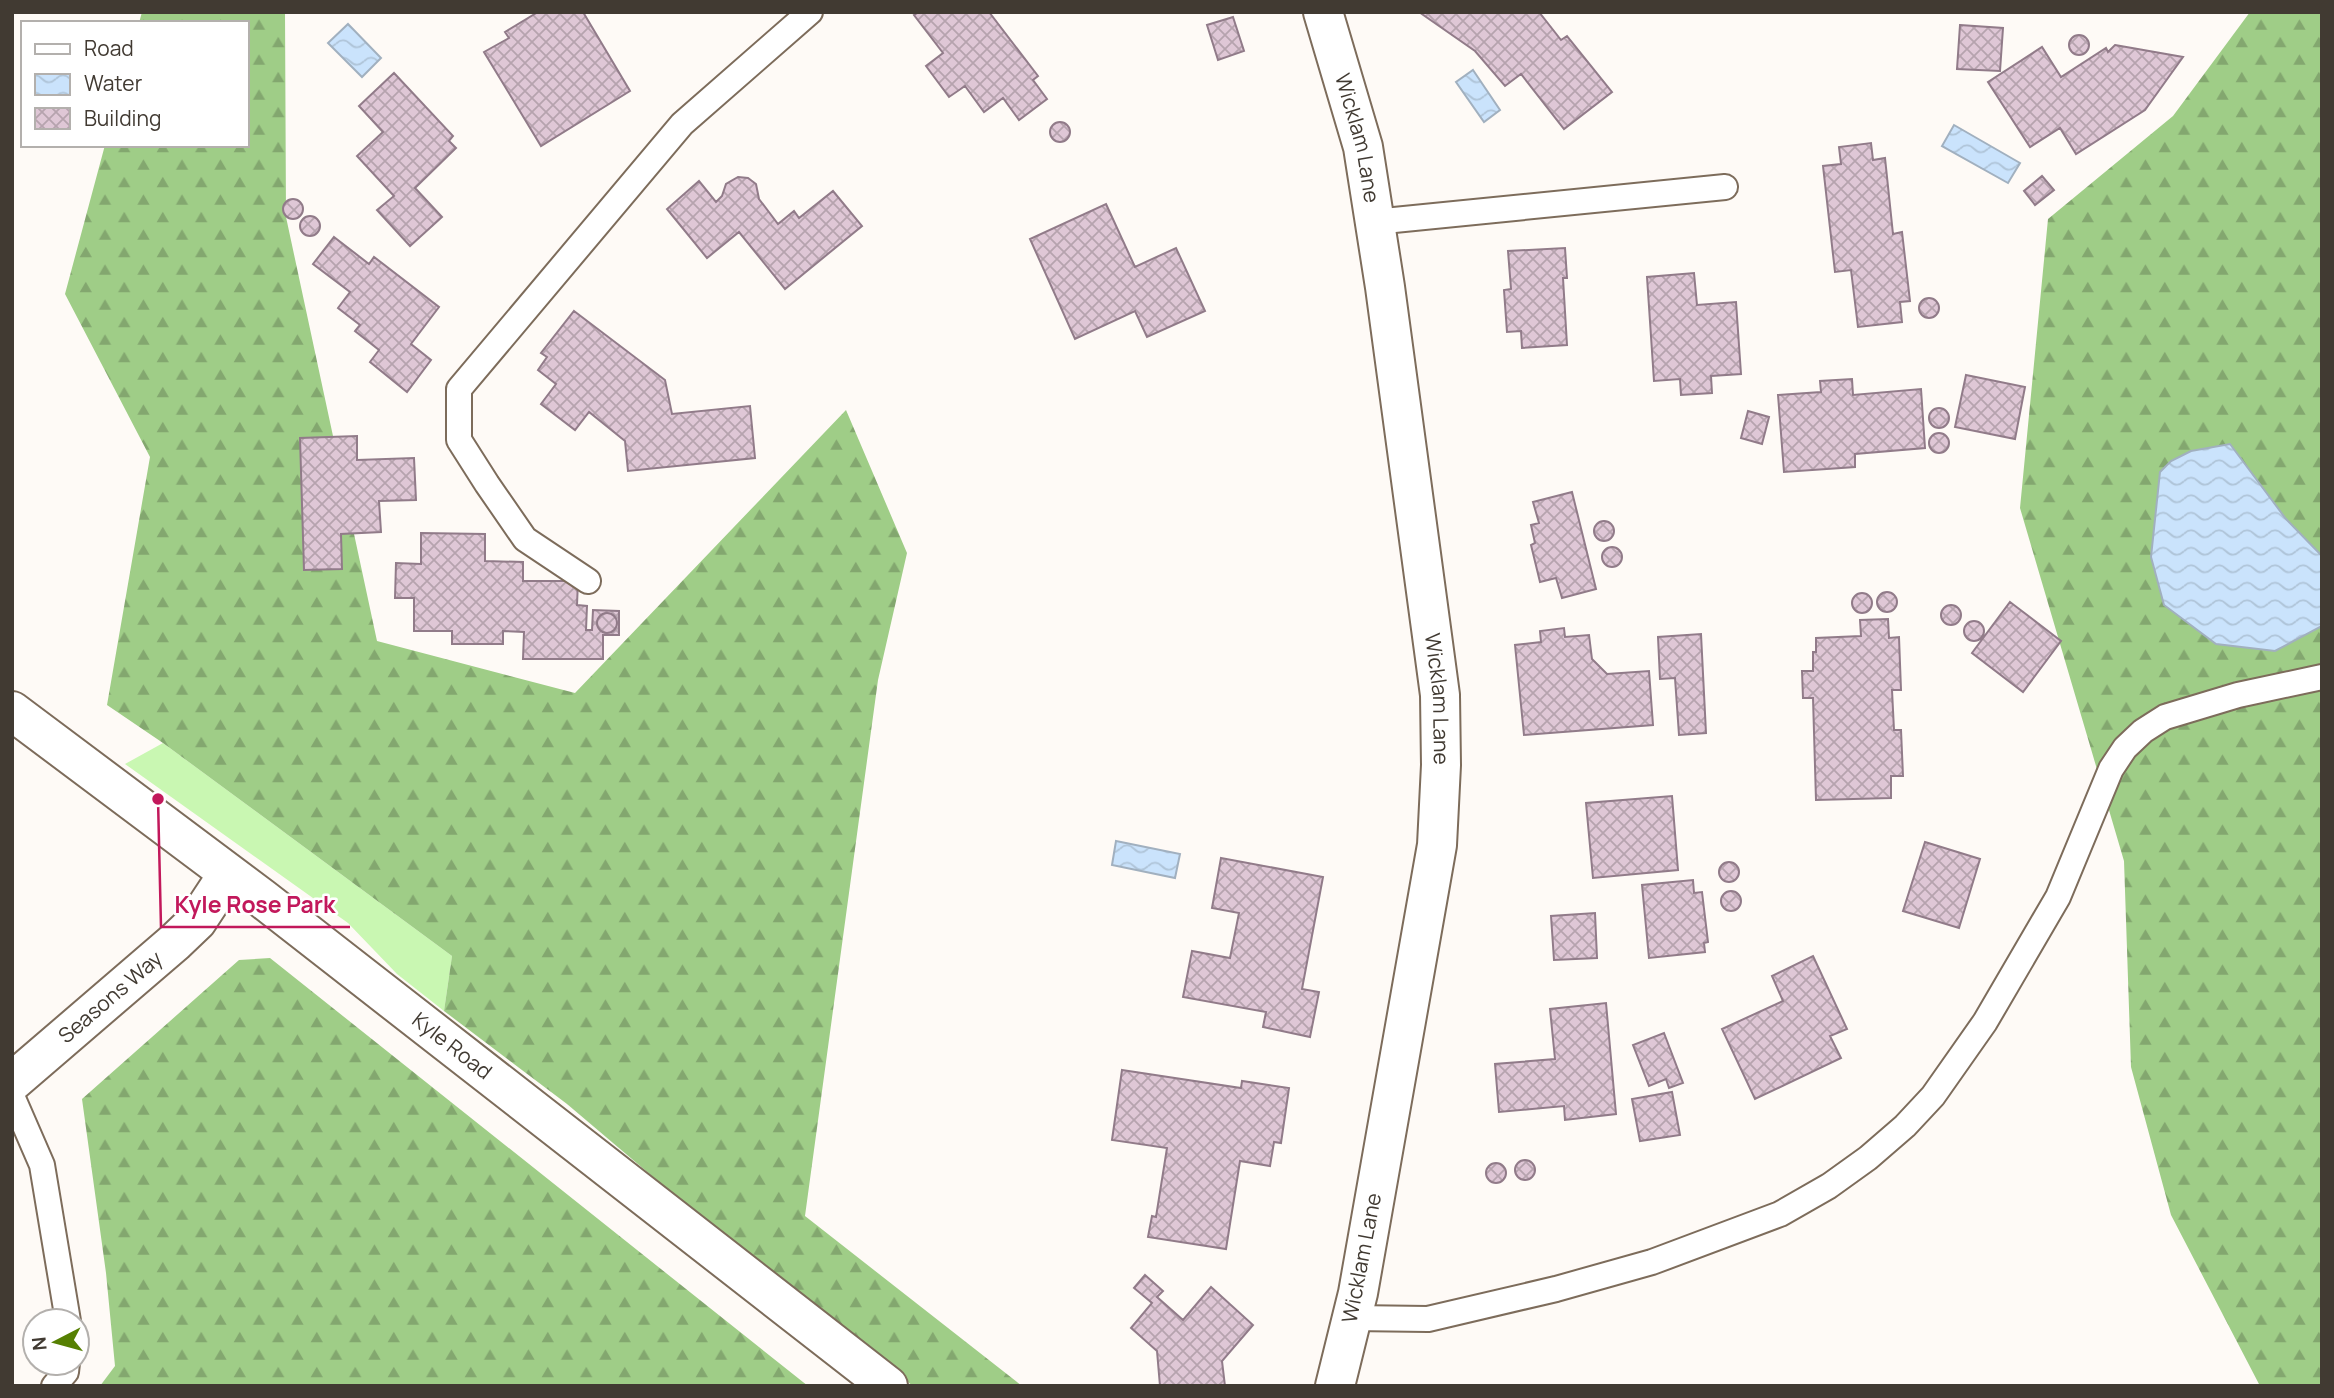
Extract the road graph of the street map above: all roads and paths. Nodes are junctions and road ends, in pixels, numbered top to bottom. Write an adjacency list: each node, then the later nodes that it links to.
1 (810, 12): 5 (lane)
2 (1323, 12): 4 (street, Wicklam Lane)
3 (1725, 187): 4 (lane)
4 (1374, 222): 12 (street, Wicklam Lane)
5 (588, 581)
6 (2322, 677): 12 (lane)
7 (12, 711): 8 (street, Kyle Road)
8 (228, 874): 9 (street, Seasons Way); 13 (street, Kyle Road)
9 (12, 1082)
10 (12, 1096): 11 (lane)
11 (66, 1307)
12 (1352, 1318): 14 (street, Wicklam Lane)
13 (888, 1386)
14 (1335, 1386)

